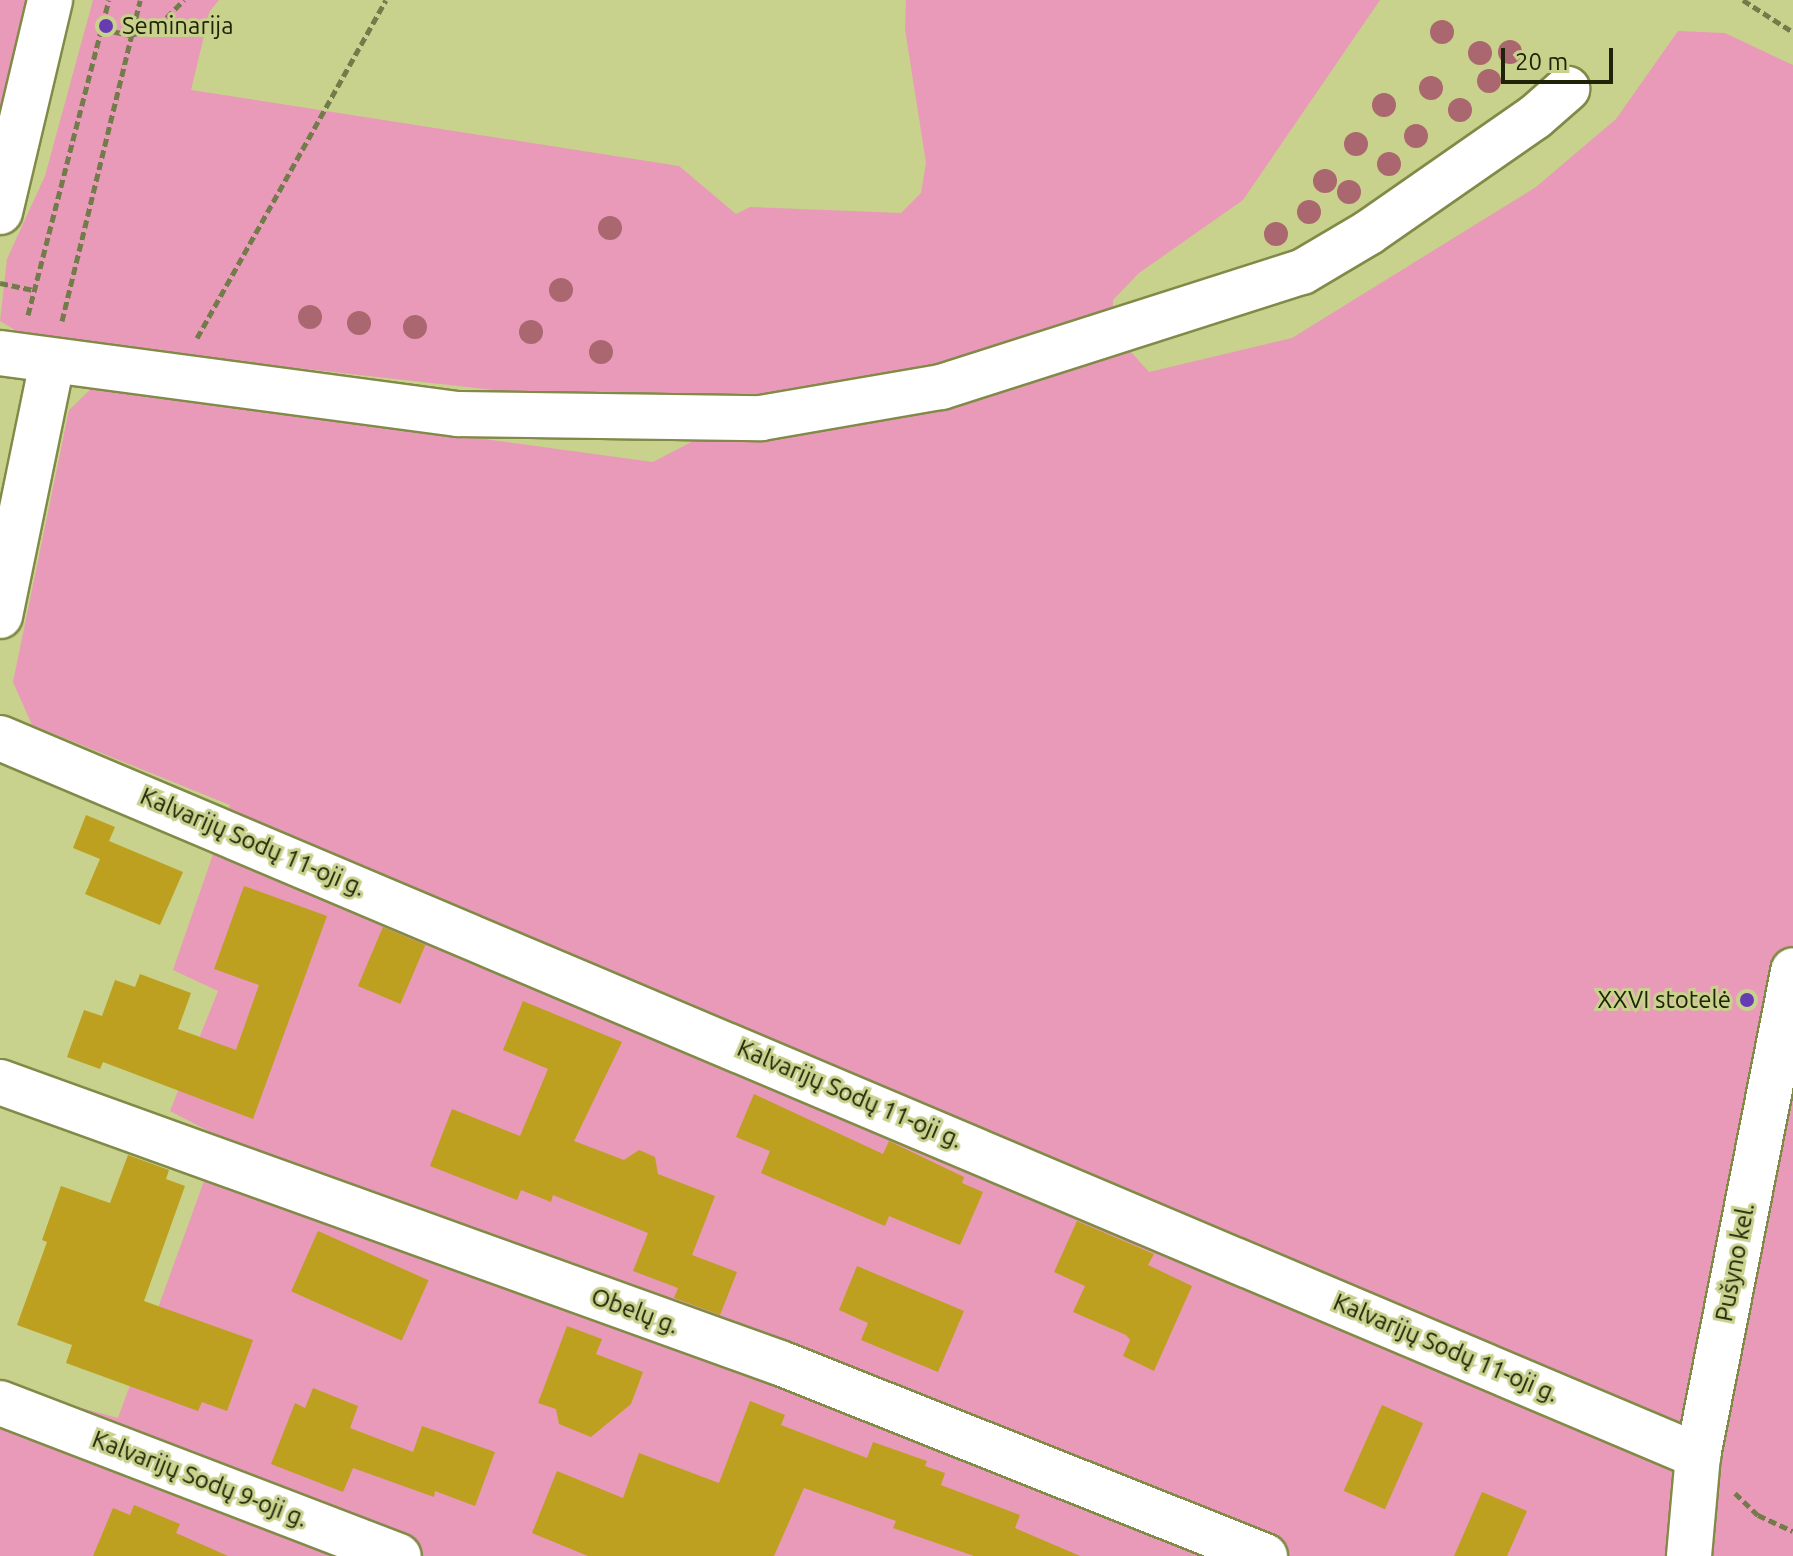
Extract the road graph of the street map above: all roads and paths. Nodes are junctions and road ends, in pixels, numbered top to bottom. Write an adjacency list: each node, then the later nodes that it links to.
1 (50, 0): 11 (street)
2 (109, 0): 7 (path)
3 (140, 0): 9 (path)
4 (184, 0): 9 (path)
5 (386, 0): 15 (path)
6 (1743, 0): 8 (path)
7 (102, 29): 9 (path); 13 (path)
8 (1793, 32)
9 (131, 35): 14 (path)
10 (1567, 89): 15 (street)
11 (0, 212)
12 (0, 283): 13 (path)
13 (33, 290): 14 (path)
14 (24, 357): 15 (street); 16 (street)
15 (177, 373)
16 (0, 616)
17 (0, 738): 21 (street, Kalvarijų Sodų 11-oji g.)
18 (1793, 970): 21 (street, Pušyno kel.)
19 (0, 1082): 24 (street, Obelų g.)
20 (0, 1403): 23 (street, Kalvarijų Sodų 9-oji g.)
21 (1698, 1456): 22 (path); 25 (street, Pušyno kel.)
22 (1793, 1531)
23 (399, 1556)
24 (1265, 1556)
25 (1689, 1556)

